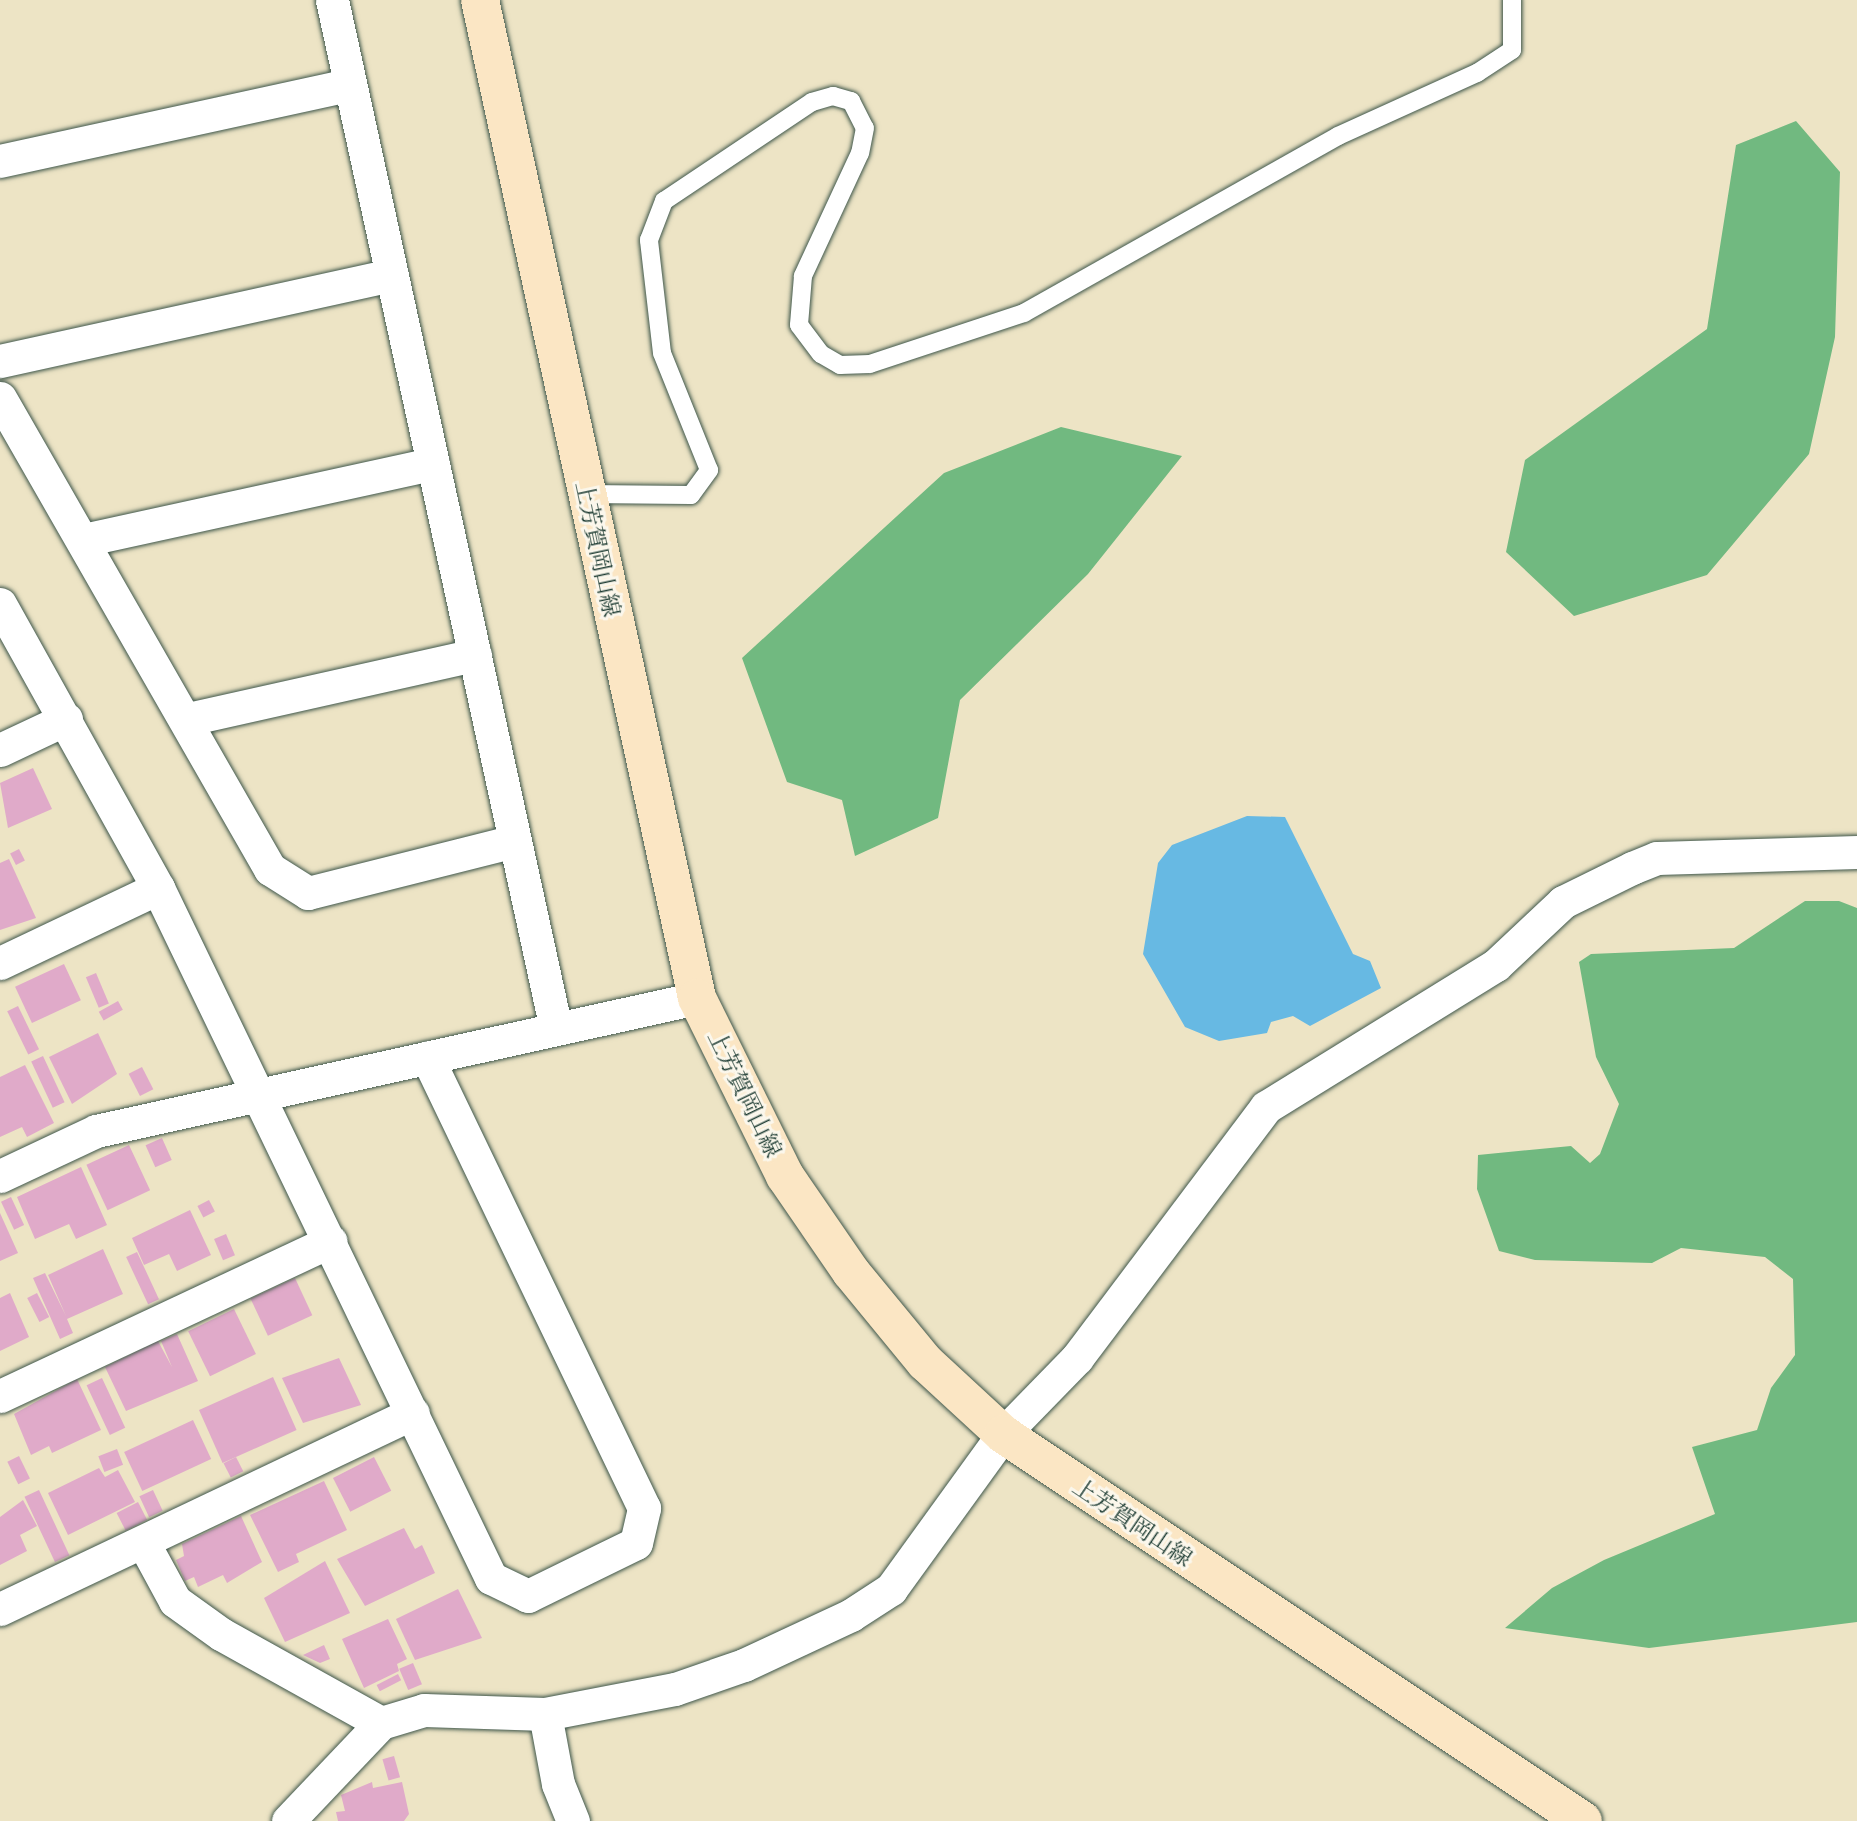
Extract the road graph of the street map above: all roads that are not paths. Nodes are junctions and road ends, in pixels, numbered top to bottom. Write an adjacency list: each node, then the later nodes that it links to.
1 (332, 0): 4 (street)
2 (480, 0): 10 (main road, 上芳賀岡山線)
3 (1512, 0): 10 (lane)
4 (351, 85): 5 (street); 6 (street)
5 (0, 161)
6 (392, 275): 7 (street); 9 (street)
7 (0, 360)
8 (0, 398): 11 (street)
9 (433, 464): 11 (street); 13 (street)
10 (585, 494): 21 (main road, 上芳賀岡山線)
11 (83, 540): 15 (street)
12 (0, 604): 14 (street)
13 (475, 654): 15 (street); 17 (street)
14 (66, 719): 16 (street); 19 (street)
15 (188, 719): 17 (street)
16 (0, 750)
17 (515, 841): 22 (street)
18 (1857, 852): 29 (street)
19 (158, 888): 20 (street); 24 (street)
20 (0, 963)
21 (697, 998): 22 (street); 29 (main road, 上芳賀岡山線)
22 (556, 1029): 23 (street)
23 (427, 1057): 24 (street); 28 (street)
24 (259, 1090): 25 (street); 26 (street)
25 (0, 1176)
26 (331, 1241): 27 (street); 28 (street)
27 (0, 1395)
28 (413, 1413): 30 (street)
29 (1003, 1434): 32 (street); 36 (main road, 上芳賀岡山線)
30 (143, 1542): 31 (street); 33 (street)
31 (0, 1609)
32 (545, 1714): 33 (street); 35 (street)
33 (381, 1723): 34 (street)
34 (289, 1821)
35 (573, 1821)
36 (1583, 1821)

